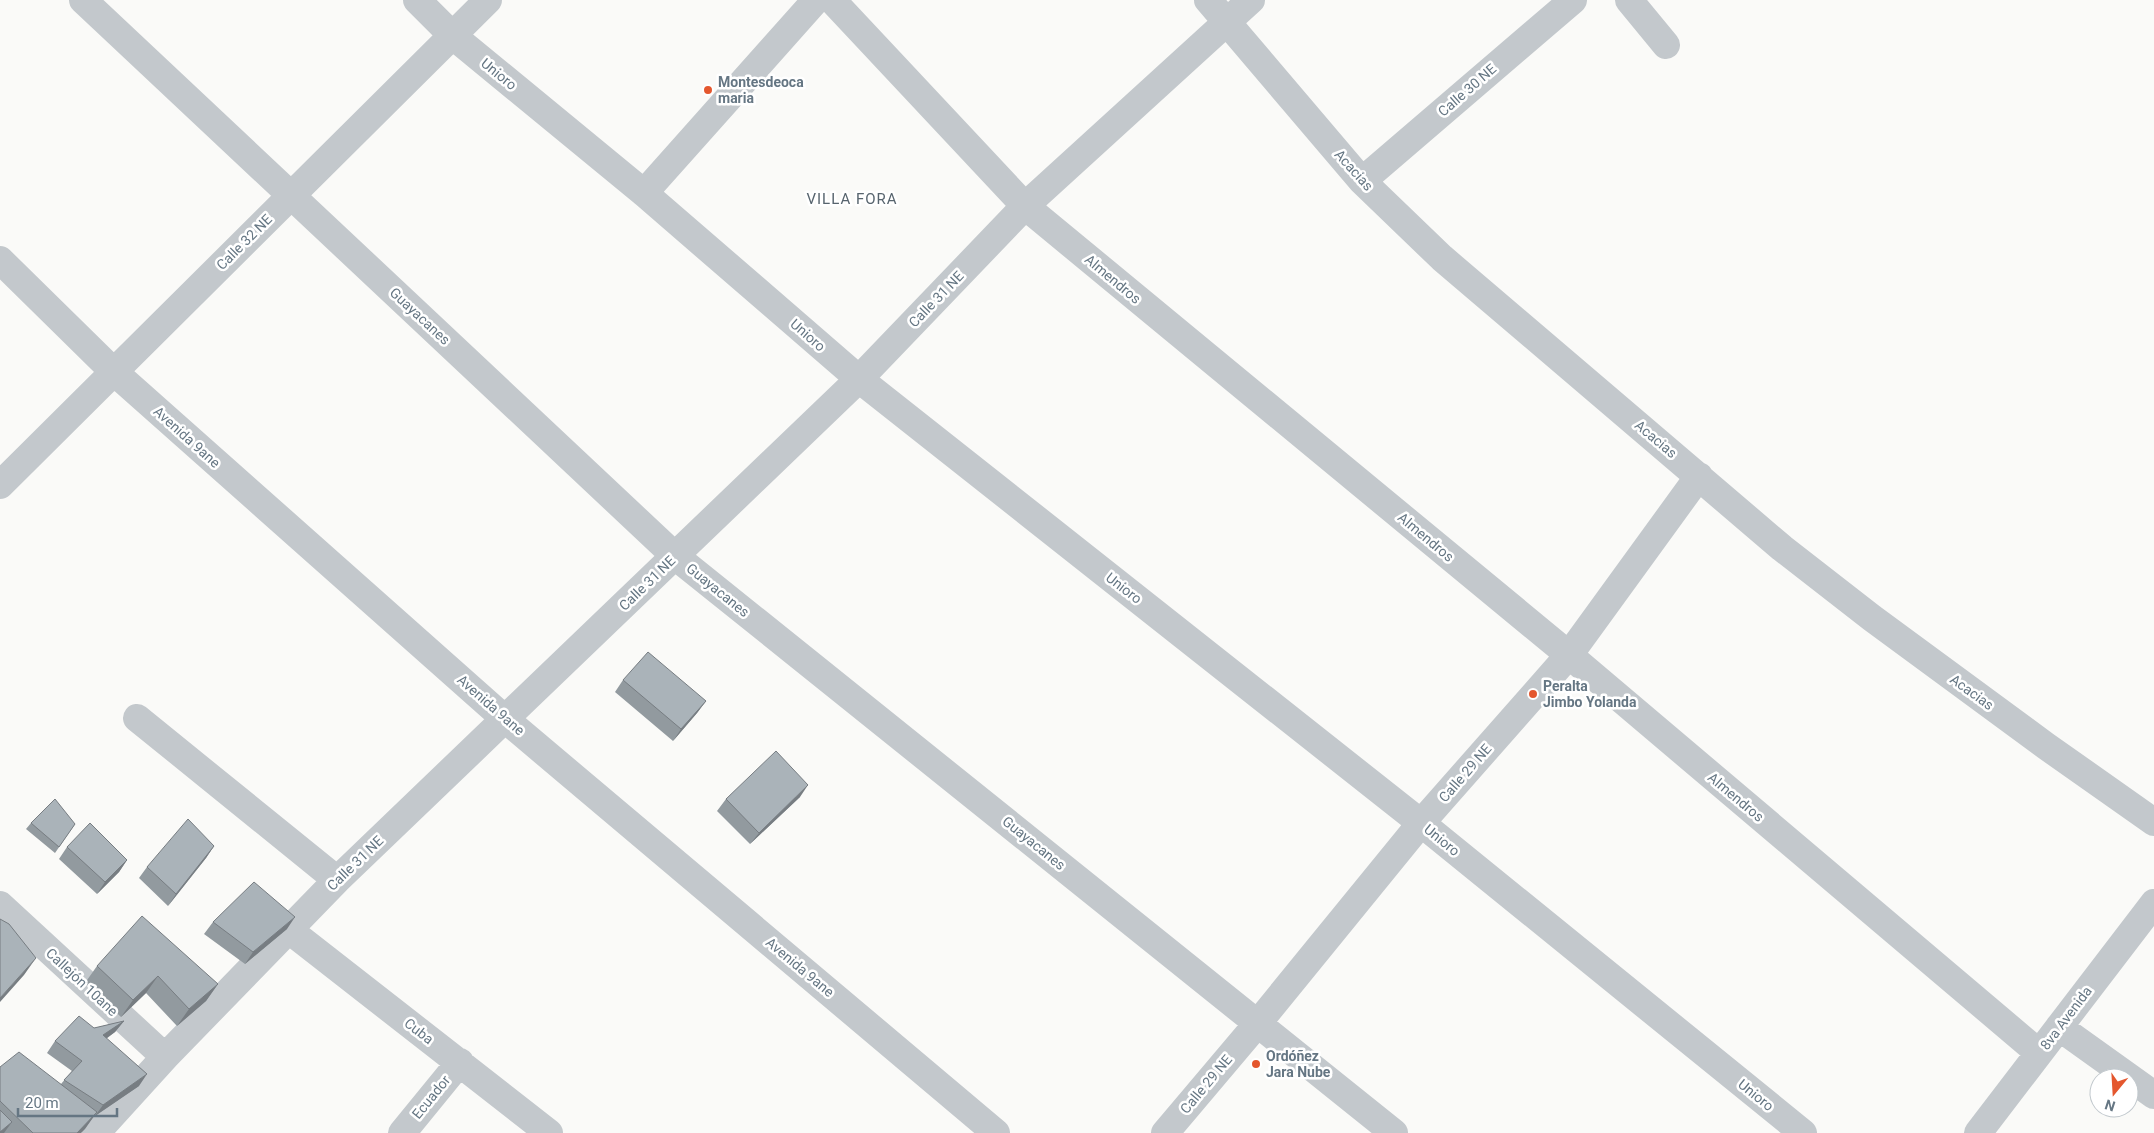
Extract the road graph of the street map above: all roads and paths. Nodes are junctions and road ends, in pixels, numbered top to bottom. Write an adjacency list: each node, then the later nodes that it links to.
1 (83, 0): 15 (street, Guayacanes)
2 (417, 0): 11 (street, Unioro)
3 (488, 0): 11 (street, Calle 32 NE)
4 (816, 0): 14 (street)
5 (832, 0): 16 (street, Almendros)
6 (1208, 0): 10 (street, Acacias)
7 (1251, 0): 10 (street, Calle 31 NE)
8 (1573, 0): 13 (street, Calle 30 NE)
9 (1629, 0): 12 (street)
10 (1226, 22): 13 (street, Acacias); 16 (street, Calle 31 NE)
11 (453, 36): 14 (street, Unioro); 15 (street, Calle 32 NE)
12 (1666, 44)
13 (1362, 181): 20 (street, Acacias)
14 (644, 193): 19 (street, Unioro)
15 (291, 195): 18 (street, Calle 32 NE); 22 (street, Guayacanes)
16 (1025, 206): 19 (street, Calle 31 NE); 23 (street, Almendros)
17 (0, 260): 18 (street, Avenida 9ane)
18 (113, 371): 21 (street, Calle 32 NE); 25 (street, Avenida 9ane)
19 (859, 379): 22 (street, Calle 31 NE); 27 (street, Unioro)
20 (1699, 476): 23 (street, Calle 29 NE); 26 (street, Acacias)
21 (0, 485)
22 (676, 556): 25 (street, Calle 31 NE); 32 (street, Guayacanes)
23 (1569, 655): 27 (street, Calle 29 NE); 34 (street, Almendros)
24 (137, 718): 28 (street)
25 (505, 718): 28 (street, Calle 31 NE); 41 (street, Avenida 9ane)
26 (2154, 822)
27 (1421, 823): 32 (street, Calle 29 NE); 44 (street, Unioro)
28 (337, 880): 31 (street, Calle 31 NE)
29 (2154, 903): 33 (street, 8va Avenida)
30 (0, 905): 35 (street, Callejón 10ane)
31 (288, 930): 35 (street, Calle 31 NE); 36 (street, Cuba)
32 (1258, 1023): 42 (street, Calle 29 NE); 43 (street, Guayacanes)
33 (2059, 1027): 34 (street, 8va Avenida); 37 (street)
34 (2039, 1053): 45 (street, 8va Avenida)
35 (165, 1057): 38 (street, Calle 31 NE)
36 (460, 1062): 39 (street, Ecuador); 40 (street, Cuba)
37 (2154, 1095)
38 (96, 1133)
39 (402, 1133)
40 (549, 1133)
41 (996, 1133)
42 (1165, 1133)
43 (1394, 1133)
44 (1803, 1133)
45 (1978, 1133)

